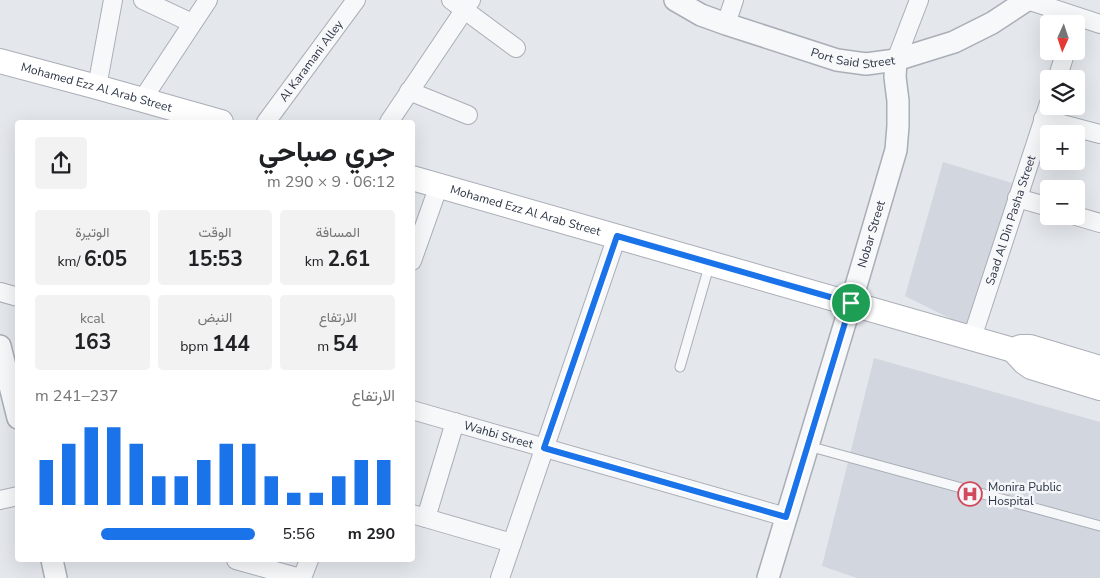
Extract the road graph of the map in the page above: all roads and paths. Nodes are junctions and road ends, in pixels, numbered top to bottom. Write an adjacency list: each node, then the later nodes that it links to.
1 (113, 0): 18 (street)
2 (143, 0): 12 (street)
3 (208, 0): 12 (street)
4 (356, 0): 25 (street, Al Karamani Alley)
5 (676, 0): 13 (street, Port Said Street)
6 (734, 0): 13 (street)
7 (919, 0): 16 (street)
8 (1027, 0): 10 (street); 16 (street, Port Said Street)
9 (462, 3): 15 (street); 19 (street)
10 (1064, 15)
11 (1085, 22): 14 (street)
12 (192, 23): 20 (street)
13 (726, 24): 16 (street, Port Said Street)
14 (1100, 24)
15 (516, 48)
16 (896, 60): 39 (street, Nobar Street)
17 (0, 61): 18 (main road, Mohamed Ezz Al Arab Street)
18 (97, 87): 20 (main road, Mohamed Ezz Al Arab Street)
19 (409, 91): 21 (street); 26 (street)
20 (142, 100): 24 (main road, Mohamed Ezz Al Arab Street)
21 (468, 115)
22 (1045, 115): 30 (street, Saad Al Din Pasha Street)
23 (1055, 115): 27 (street)
24 (214, 120)
25 (267, 120)
26 (390, 120)
27 (1100, 134)
28 (415, 179): 29 (main road, Mohamed Ezz Al Arab Street)
29 (439, 185): 34 (main road, Mohamed Ezz Al Arab Street); 35 (street)
30 (1017, 198): 31 (street); 40 (street, Saad Al Din Pasha Street)
31 (1040, 204)
32 (1085, 219): 33 (street)
33 (1100, 223)
34 (617, 236): 36 (main road, Mohamed Ezz Al Arab Street); 50 (street)
35 (415, 253)
36 (710, 263): 39 (main road, Mohamed Ezz Al Arab Street); 43 (lane)
37 (0, 292): 38 (street)
38 (15, 296)
39 (851, 303): 40 (main road, Mohamed Ezz Al Arab Street); 49 (street, Nobar Street)
40 (972, 338): 42 (main road, Mohamed Ezz Al Arab Street)
41 (0, 346): 46 (street)
42 (1013, 350): 44 (main road, Mohamed Ezz Al Arab Street); 45 (main road, Mohamed Ezz Al Arab Street)
43 (680, 368)
44 (1100, 368)
45 (1100, 388)
46 (12, 403)
47 (415, 411): 48 (street, Wahbi Street)
48 (455, 422): 50 (street, Wahbi Street); 53 (street)
49 (808, 446): 54 (street, Nobar Street); 55 (lane)
50 (544, 448): 54 (street, Wahbi Street); 56 (street)
51 (15, 497): 52 (street)
52 (0, 500)
53 (419, 516): 56 (street)
54 (786, 517): 63 (street, Nobar Street)
55 (1100, 526)
56 (512, 543): 62 (street)
57 (52, 562): 60 (street)
58 (243, 562): 61 (street)
59 (307, 562): 61 (street)
60 (56, 578)
61 (301, 578)
62 (500, 578)
63 (768, 578)

